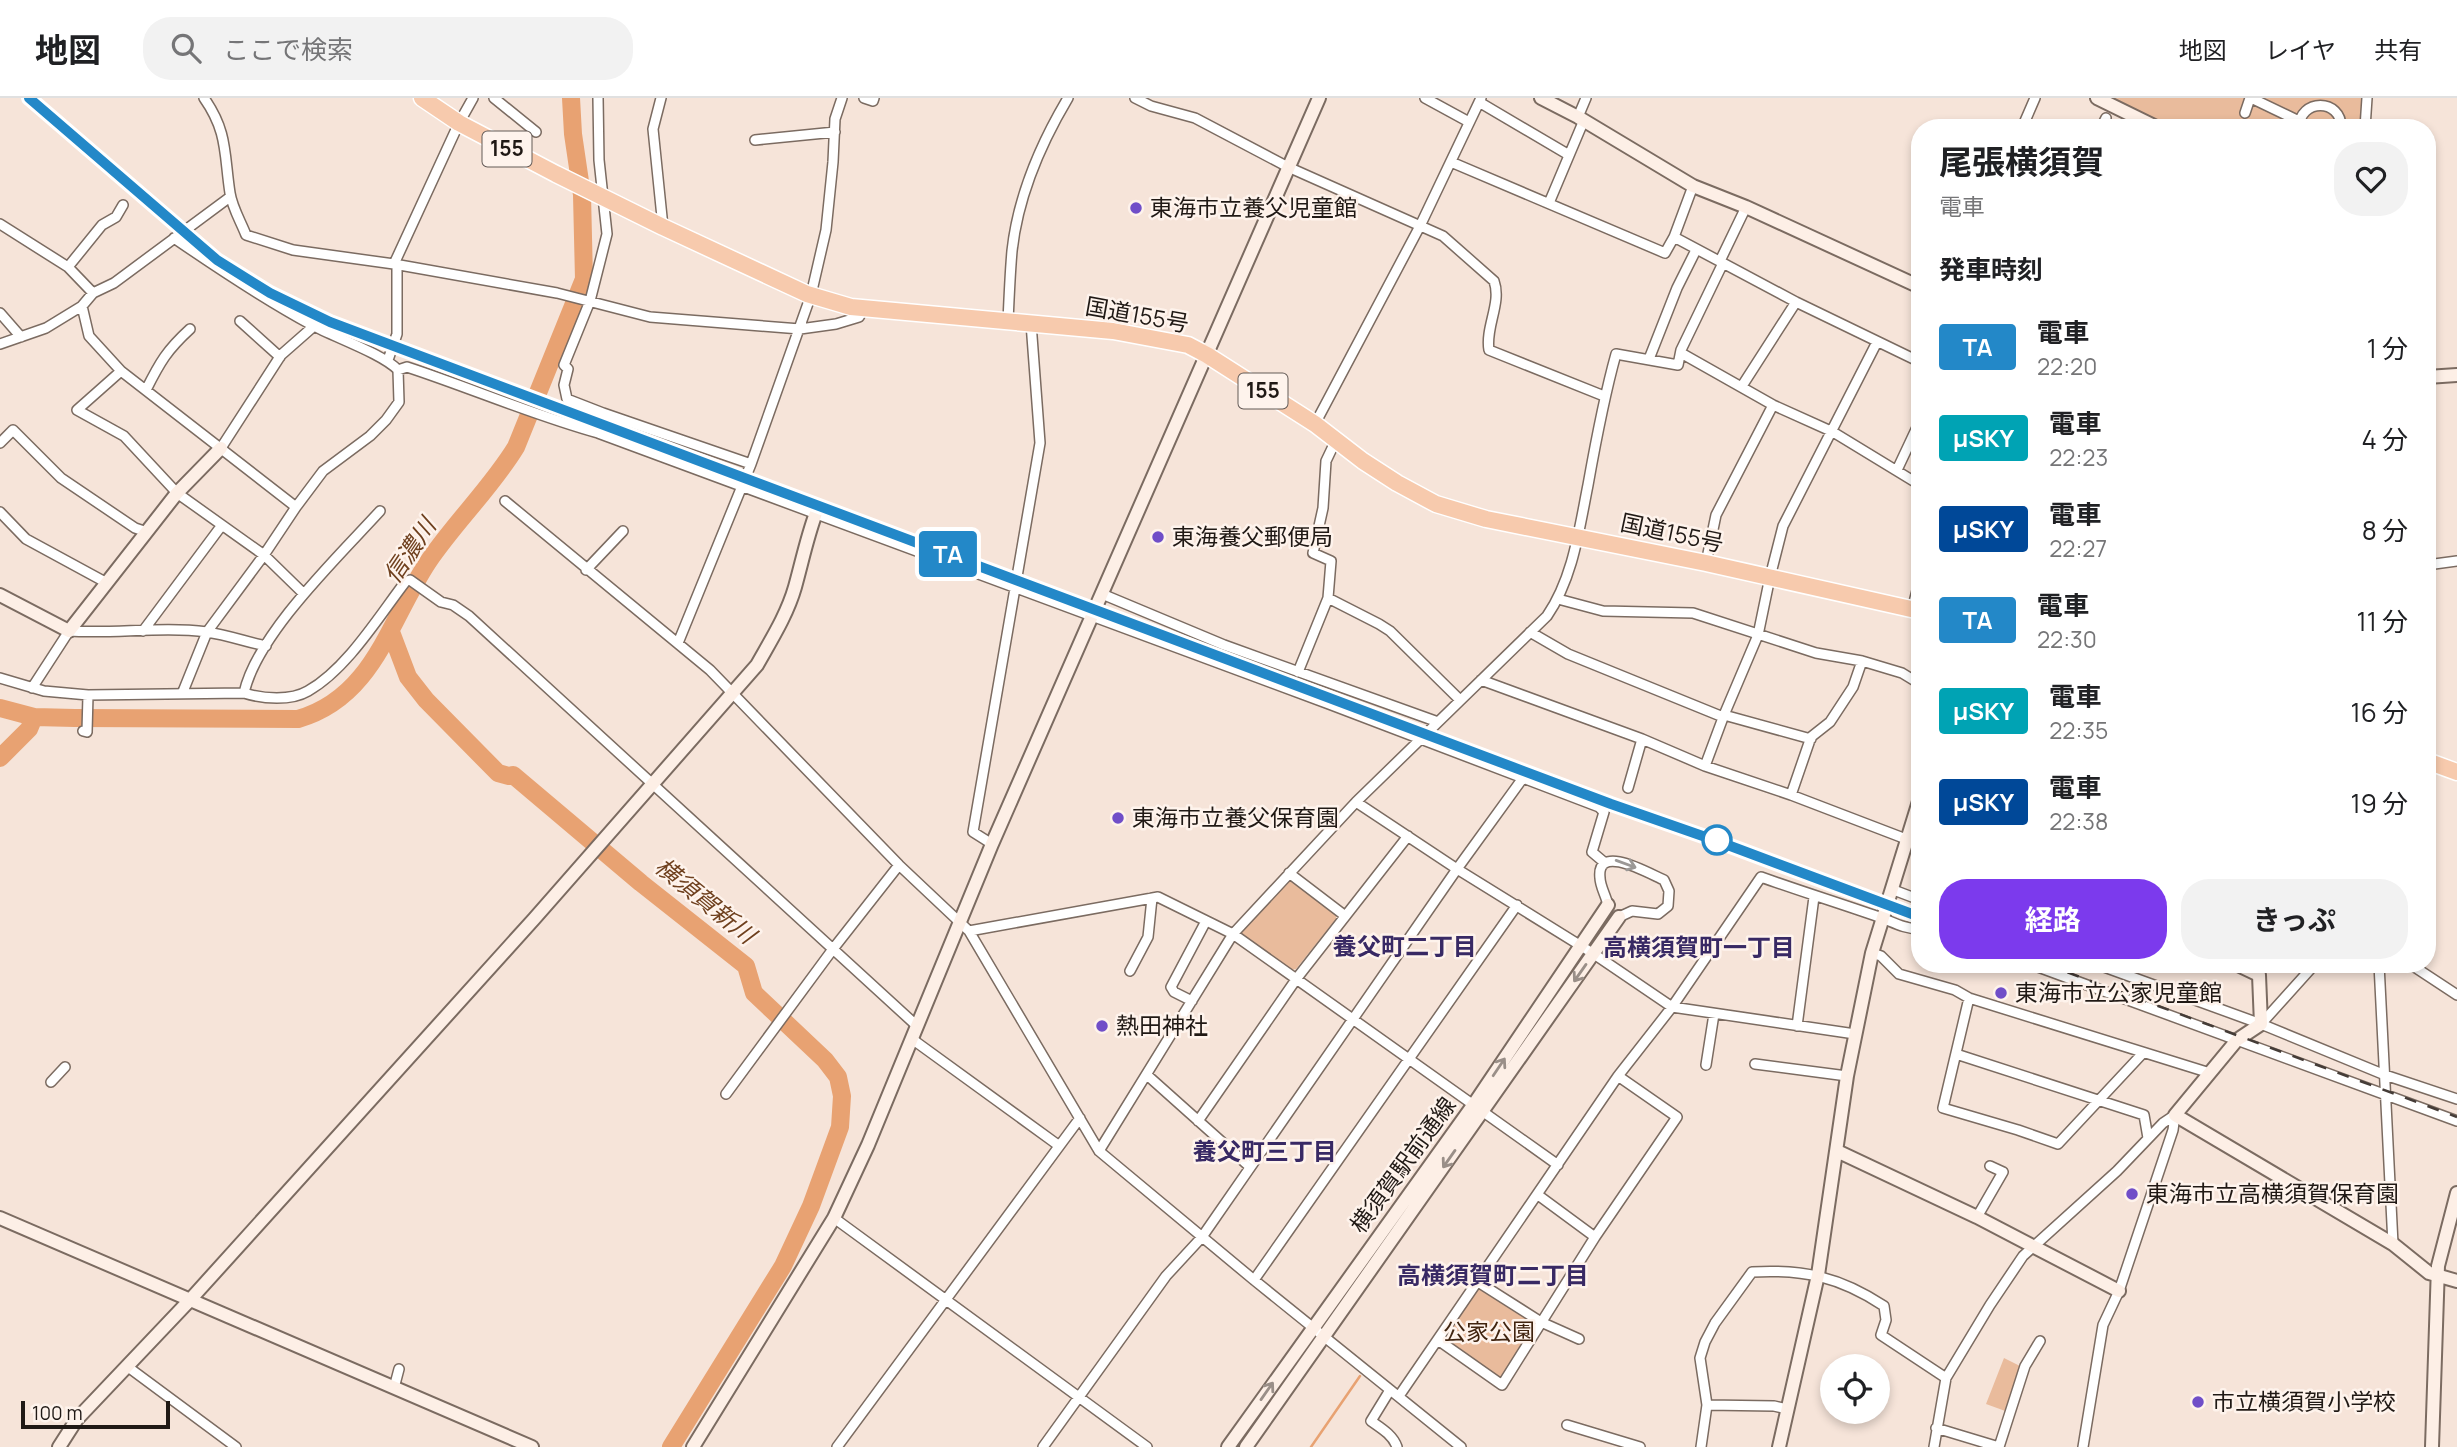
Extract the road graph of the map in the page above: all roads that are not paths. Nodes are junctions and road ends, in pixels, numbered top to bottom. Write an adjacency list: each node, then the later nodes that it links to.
1 (204, 98): 39 (street)
2 (422, 98): 31 (highway, 国道155号 / 155)
3 (473, 98): 31 (street)
4 (494, 98): 32 (street)
5 (598, 98): 40 (street)
6 (661, 98): 46 (street)
7 (842, 98): 33 (street)
8 (864, 98): 9 (street)
9 (874, 98)
10 (1068, 98): 62 (street)
11 (1135, 98): 37 (street)
12 (1319, 98): 37 (street)
13 (1425, 98): 30 (street)
14 (1541, 98): 23 (street)
15 (1586, 98): 23 (street)
16 (2035, 98): 24 (street)
17 (2097, 98): 25 (street)
18 (2250, 98): 22 (street); 26 (street)
19 (2367, 98): 29 (street)
20 (1480, 100): 30 (street); 35 (street)
21 (2325, 101): 27 (street); 28 (street)
22 (2245, 113)
23 (1581, 119): 35 (street); 38 (street)
24 (2026, 119)
25 (2140, 119)
26 (2290, 119)
27 (2301, 119)
28 (2340, 119)
29 (2366, 119)
30 (1469, 122): 36 (street)
31 (459, 123): 40 (highway, 国道155号 / 155); 51 (street)
32 (536, 132)
33 (835, 132): 34 (street); 55 (street)
34 (755, 140)
35 (1569, 155): 41 (street)
36 (1451, 162): 41 (street); 45 (street)
37 (1288, 167): 45 (street); 71 (street)
38 (1692, 186): 43 (street); 47 (street)
39 (230, 197): 48 (street); 51 (street)
40 (602, 197): 46 (highway, 国道155号 / 155); 56 (street)
41 (1549, 203): 47 (street)
42 (123, 205): 52 (street)
43 (1746, 207): 50 (street); 53 (street)
44 (0, 225): 52 (street)
45 (1420, 226): 82 (street); 85 (street)
46 (663, 227): 55 (highway, 国道155号 / 155)
47 (1674, 237): 49 (street)
48 (174, 238): 54 (street); 64 (street)
49 (1696, 250): 50 (street); 74 (street)
50 (1722, 262): 57 (street); 70 (street)
51 (395, 265): 56 (street); 75 (street)
52 (68, 267): 54 (street)
53 (1911, 283)
54 (93, 293): 58 (street)
55 (811, 295): 59 (highway, 国道155号 / 155); 66 (street)
56 (588, 301): 66 (street); 84 (street)
57 (1796, 302): 68 (street); 80 (street)
58 (82, 306): 67 (street); 77 (street)
59 (864, 308): 62 (highway, 国道155号 / 155); 66 (street)
60 (0, 313): 67 (street)
61 (240, 321): 72 (street)
62 (1008, 322): 63 (highway, 国道155号 / 155)
63 (1031, 323): 71 (highway, 国道155号 / 155); 113 (street)
64 (314, 326): 72 (street); 75 (street)
65 (190, 329): 81 (street)
66 (800, 330): 92 (street)
67 (21, 337): 69 (street)
68 (1877, 342): 73 (street); 86 (street)
69 (0, 344)
70 (1681, 353): 74 (street); 80 (street)
71 (1207, 355): 85 (highway, 国道155号 / 155); 115 (street)
72 (280, 357): 91 (street)
73 (1911, 358)
74 (1649, 359): 82 (street)
75 (388, 360): 76 (street)
76 (398, 370): 87 (street); 98 (street)
77 (121, 371): 81 (street); 96 (street)
78 (2457, 375): 79 (street)
79 (2436, 376)
80 (1742, 386): 83 (street)
81 (146, 390): 91 (street)
82 (1604, 396): 105 (street)
83 (1773, 405): 86 (street); 108 (street)
84 (603, 412): 87 (street); 92 (street)
85 (1315, 424): 88 (highway, 国道155号 / 155)
86 (1833, 432): 93 (street); 111 (street)
87 (598, 433): 95 (street)
88 (1336, 440): 105 (highway, 国道155号 / 155); 117 (street)
89 (1911, 440): 93 (street)
90 (0, 443): 104 (street)
91 (221, 448): 96 (street); 98 (street)
92 (751, 464): 95 (street)
93 (1897, 470): 94 (street)
94 (1911, 479)
95 (742, 485): 101 (street); 126 (street)
96 (177, 493): 102 (street); 104 (street)
97 (505, 501): 110 (street)
98 (296, 507): 106 (street)
99 (380, 511): 114 (street)
100 (0, 512): 112 (street)
101 (816, 513): 113 (street); 135 (street)
102 (222, 525): 106 (street); 122 (street)
103 (623, 531): 110 (street)
104 (147, 532): 112 (street)
105 (1579, 537): 108 (highway, 国道155号 / 155); 118 (street)
106 (264, 555): 114 (street); 123 (street)
107 (2457, 561): 109 (street)
108 (1706, 563): 111 (highway, 国道155号 / 155)
109 (2436, 564)
110 (586, 570): 126 (street)
111 (1770, 577): 119 (highway, 国道155号 / 155); 125 (street)
112 (107, 583): 121 (street)
113 (1015, 588): 120 (street); 157 (street)
114 (304, 594): 127 (street)
115 (1102, 594): 120 (street); 129 (street)
116 (0, 595): 121 (street)
117 (1328, 598): 129 (street); 138 (street)
118 (1558, 599): 124 (street); 125 (street)
119 (1911, 610)
120 (1093, 616): 142 (street); 157 (street)
121 (69, 631): 122 (street); 133 (street)
122 (143, 631): 123 (street)
123 (207, 632): 127 (street); 136 (street)
124 (1530, 632): 132 (street); 139 (street)
125 (1758, 635): 128 (street); 139 (street)
126 (678, 643): 135 (street)
127 (266, 646): 134 (street)
128 (1862, 661): 131 (street); 144 (street)
129 (1297, 672): 140 (street)
130 (0, 678): 133 (street)
131 (1911, 678)
132 (1481, 680): 138 (street); 143 (street)
133 (32, 688): 137 (street)
134 (244, 693): 136 (street); 149 (street)
135 (731, 693): 149 (street); 159 (street)
136 (182, 694): 137 (street)
137 (88, 695): 141 (street)
138 (1460, 701): 140 (street)
139 (1723, 716): 144 (street); 146 (street)
140 (1438, 722): 142 (street)
141 (85, 729)
142 (1419, 739): 148 (street); 152 (street)
143 (1642, 739): 146 (street); 150 (street)
144 (1811, 739): 151 (street)
145 (2436, 764): 147 (highway)
146 (1705, 766): 151 (street)
147 (2457, 772)
148 (1523, 778): 158 (street); 160 (street)
149 (654, 785): 177 (street); 244 (street)
150 (1628, 788)
151 (1791, 795): 155 (street)
152 (1356, 803): 154 (street); 161 (street)
153 (1911, 824): 155 (street)
154 (1408, 836): 160 (street); 168 (street)
155 (1906, 839): 156 (street); 162 (street)
156 (1911, 840)
157 (992, 844): 171 (street)
158 (1605, 863): 167 (street); 169 (street, one-way to 169)
159 (899, 865): 171 (street); 177 (street)
160 (1457, 869): 166 (street); 193 (street)
161 (1289, 873): 168 (street); 175 (street)
162 (1891, 889): 164 (street); 170 (street)
163 (1814, 897): 170 (street); 191 (street); 196 (street)
164 (1911, 897)
165 (1152, 898): 172 (street); 174 (street); 180 (street)
166 (1517, 905): 176 (street); 202 (street)
167 (1608, 905): 176 (street, 横須賀駅前通線)
168 (1344, 915): 187 (street)
169 (1619, 917): 179 (street, 横須賀駅前通線)
170 (1882, 918): 173 (street); 178 (street)
171 (959, 920): 174 (street); 195 (street)
172 (1206, 921): 175 (street); 190 (street)
173 (1911, 929)
174 (969, 931): 218 (street)
175 (1233, 934): 187 (street); 190 (street)
176 (1581, 946): 179 (street); 216 (street, 横須賀駅前通線, one-way to 176)
177 (833, 949): 195 (street); 212 (street)
178 (1872, 953): 189 (street); 197 (street)
179 (1594, 954): 191 (street); 216 (street, 横須賀駅前通線, one-way to 216)
180 (1129, 971)
181 (2055, 973): 199 (street)
182 (2121, 973): 194 (street)
183 (2255, 973): 194 (street)
184 (2307, 973): 194 (street)
185 (2379, 973): 208 (street)
186 (2424, 973): 188 (street)
187 (1297, 978): 193 (street); 219 (street)
188 (2457, 995)
189 (1969, 998): 200 (street); 201 (street)
190 (1192, 1001): 207 (street)
191 (1672, 1007): 192 (street); 209 (street)
192 (1714, 1014): 196 (street); 204 (street)
193 (1352, 1019): 202 (street); 227 (street)
194 (2261, 1024): 199 (street); 208 (street)
195 (917, 1026): 198 (street)
196 (1797, 1026): 197 (street)
197 (1855, 1034): 210 (street)
198 (912, 1039): 222 (street); 232 (street)
199 (2237, 1040): 206 (street); 213 (street)
200 (2143, 1053): 206 (street); 215 (street)
201 (1956, 1054): 215 (street); 215 (street)
202 (1409, 1059): 216 (street); 239 (street)
203 (1755, 1064): 210 (street)
204 (1706, 1065)
205 (65, 1067): 211 (street)
206 (2210, 1073): 217 (street)
207 (1147, 1075): 219 (street); 223 (street)
208 (2385, 1075): 213 (street); 214 (street)
209 (1618, 1076): 225 (street); 234 (street)
210 (1847, 1076): 224 (street)
211 (51, 1082)
212 (726, 1094)
213 (2386, 1095): 220 (street); 235 (street)
214 (2457, 1098)
215 (2100, 1100): 221 (street)
216 (1479, 1108): 225 (street); 246 (street, 横須賀駅前通線); 247 (street, 横須賀駅前通線, one-way to 247)
217 (2175, 1115): 221 (street); 235 (street); 242 (street)
218 (1080, 1118): 222 (street); 223 (street)
219 (1198, 1121): 227 (street)
220 (2457, 1121)
221 (2148, 1138): 236 (street)
222 (1058, 1145): 243 (street)
223 (1100, 1151): 233 (street)
224 (1837, 1151): 230 (street); 237 (street)
225 (1558, 1165): 229 (street)
226 (1990, 1166): 230 (street)
227 (1250, 1167): 233 (street)
228 (2457, 1194): 238 (street)
229 (1538, 1195): 234 (street); 241 (street)
230 (1977, 1217): 236 (street)
231 (0, 1218): 244 (street)
232 (834, 1218): 243 (street); 265 (street)
233 (1202, 1237): 239 (street); 257 (street)
234 (1595, 1237): 245 (street)
235 (2393, 1244): 238 (street)
236 (2032, 1247): 242 (street); 253 (street)
237 (1818, 1275): 253 (street); 258 (street); 259 (street)
238 (2437, 1277): 240 (street); 278 (street)
239 (1254, 1280): 246 (street)
240 (2457, 1281)
241 (1478, 1282): 245 (street); 249 (street)
242 (2119, 1291): 277 (street)
243 (945, 1299): 257 (street); 266 (street)
244 (190, 1301): 251 (street); 254 (street)
245 (1541, 1322): 248 (street); 249 (street)
246 (1312, 1327): 247 (street); 269 (street, 横須賀駅前通線, one-way to 246)
247 (1324, 1337): 255 (street); 270 (street, 横須賀駅前通線)
248 (1579, 1339)
249 (1438, 1340): 256 (street)
250 (2040, 1341): 261 (street)
251 (128, 1367): 262 (street); 263 (street)
252 (399, 1369): 254 (street)
253 (1946, 1378): 261 (street)
254 (394, 1388): 264 (street)
255 (1390, 1390): 256 (street); 271 (street)
256 (1399, 1396): 272 (street)
257 (1078, 1398): 267 (street); 268 (street)
258 (1706, 1405): 259 (street); 274 (street)
259 (1787, 1409): 275 (street)
260 (1567, 1425): 273 (street)
261 (1936, 1429): 276 (street)
262 (59, 1447)
263 (236, 1447)
264 (531, 1447)
265 (693, 1447)
266 (837, 1447)
267 (1043, 1447)
268 (1147, 1447)
269 (1228, 1447)
270 (1246, 1447)
271 (1397, 1447)
272 (1461, 1447)
273 (1640, 1447)
274 (1701, 1447)
275 (1779, 1447)
276 (1934, 1447)
277 (2083, 1447)
278 (2432, 1447)

